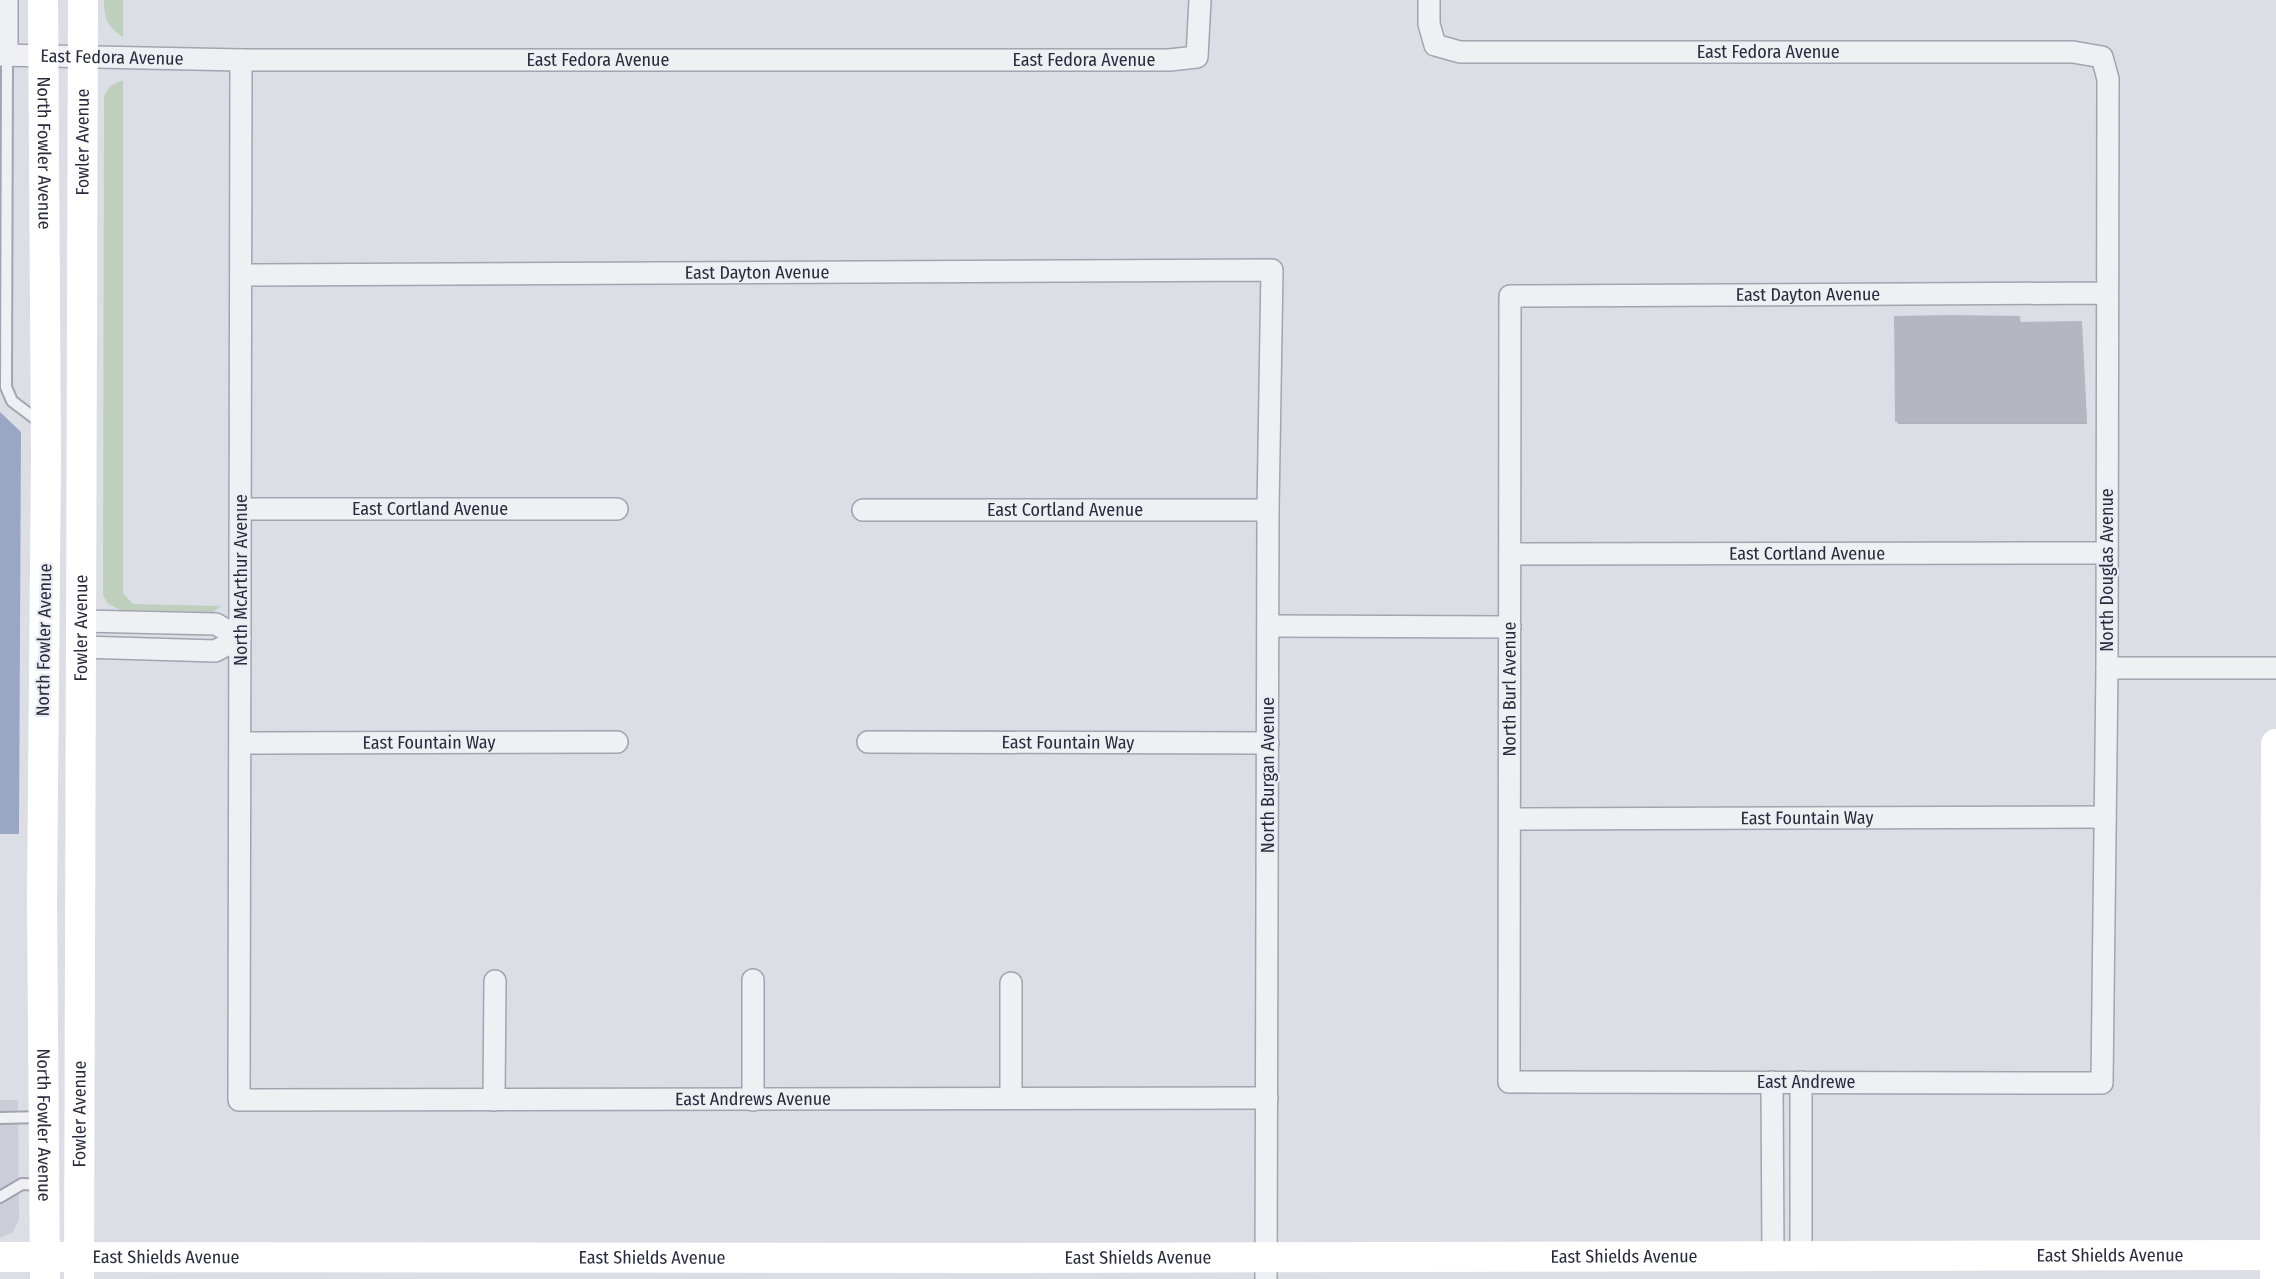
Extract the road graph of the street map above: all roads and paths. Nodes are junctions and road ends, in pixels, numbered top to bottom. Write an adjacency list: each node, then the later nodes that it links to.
1 (7, 0): 6 (street)
2 (43, 0): 7 (main road, North Fowler Avenue)
3 (84, 0): 8 (main road, Fowler Avenue)
4 (1200, 0): 10 (street, East Fedora Avenue)
5 (1429, 0): 9 (street, East Fedora Avenue)
6 (4, 55): 7 (street, East Fedora Avenue); 15 (lane)
7 (43, 56): 8 (street, East Fedora Avenue); 15 (main road, North Fowler Avenue)
8 (83, 57): 10 (street, East Fedora Avenue); 24 (main road, Fowler Avenue)
9 (2102, 57): 13 (street, North Douglas Avenue)
10 (242, 60): 12 (street, North McArthur Avenue)
11 (1272, 270): 12 (street, East Dayton Avenue); 19 (street, North Burgan Avenue)
12 (242, 275): 16 (street, North McArthur Avenue)
13 (2107, 293): 14 (street, East Dayton Avenue); 20 (street, North Douglas Avenue)
14 (1510, 296): 21 (street, North Burl Avenue)
15 (46, 441): 24 (main road); 47 (main road, North Fowler Avenue)
16 (242, 509): 17 (street, East Cortland Avenue); 25 (street, North McArthur Avenue)
17 (618, 509)
18 (863, 510): 19 (street, East Cortland Avenue)
19 (1268, 510): 22 (street, North Burgan Avenue)
20 (2106, 553): 21 (street, East Cortland Avenue); 26 (street, North Douglas Avenue)
21 (1510, 554): 23 (street, North Burl Avenue)
22 (1268, 626): 23 (street); 31 (street, North Burgan Avenue)
23 (1510, 627): 34 (street, North Burl Avenue)
24 (82, 634): 25 (street); 55 (main road, Fowler Avenue)
25 (240, 638): 28 (street, North McArthur Avenue)
26 (2107, 668): 27 (street); 33 (street, North Douglas Avenue)
27 (2276, 668)
28 (241, 742): 29 (street, East Fountain Way); 44 (street, North McArthur Avenue)
29 (617, 742)
30 (868, 742): 31 (street, East Fountain Way)
31 (1268, 742): 43 (street, North Burgan Avenue)
32 (2276, 744): 53 (main road)
33 (2105, 817): 34 (street, East Fountain Way); 41 (street, North Douglas Avenue)
34 (1510, 819): 38 (street, North Burl Avenue)
35 (753, 980): 46 (street)
36 (495, 981): 45 (street)
37 (1011, 982): 42 (street)
38 (1509, 1082): 39 (street, East Andrewe)
39 (1772, 1082): 40 (street, East Andrewe); 51 (street)
40 (1800, 1082): 41 (street, East Andrewe); 51 (street)
41 (2102, 1083)
42 (1011, 1098): 43 (street, East Andrews Avenue); 46 (street, East Andrews Avenue)
43 (1268, 1098): 56 (street, North Burgan Avenue)
44 (239, 1100): 45 (street, East Andrews Avenue)
45 (494, 1100): 46 (street, East Andrews Avenue)
46 (753, 1100)
47 (44, 1116): 48 (lane); 49 (main road, North Fowler Avenue)
48 (0, 1118)
49 (45, 1185): 50 (lane); 54 (main road, North Fowler Avenue)
50 (1, 1194)
51 (1787, 1256): 53 (main road, East Shields Avenue); 56 (main road, East Shields Avenue)
52 (0, 1257): 54 (main road, East Shields Avenue)
53 (2275, 1263)
54 (45, 1268): 55 (main road, East Shields Avenue)
55 (80, 1268): 57 (main road, East Shields Avenue)
56 (1266, 1268): 57 (main road, East Shields Avenue)
57 (728, 1269): 58 (main road)
58 (474, 1279)

